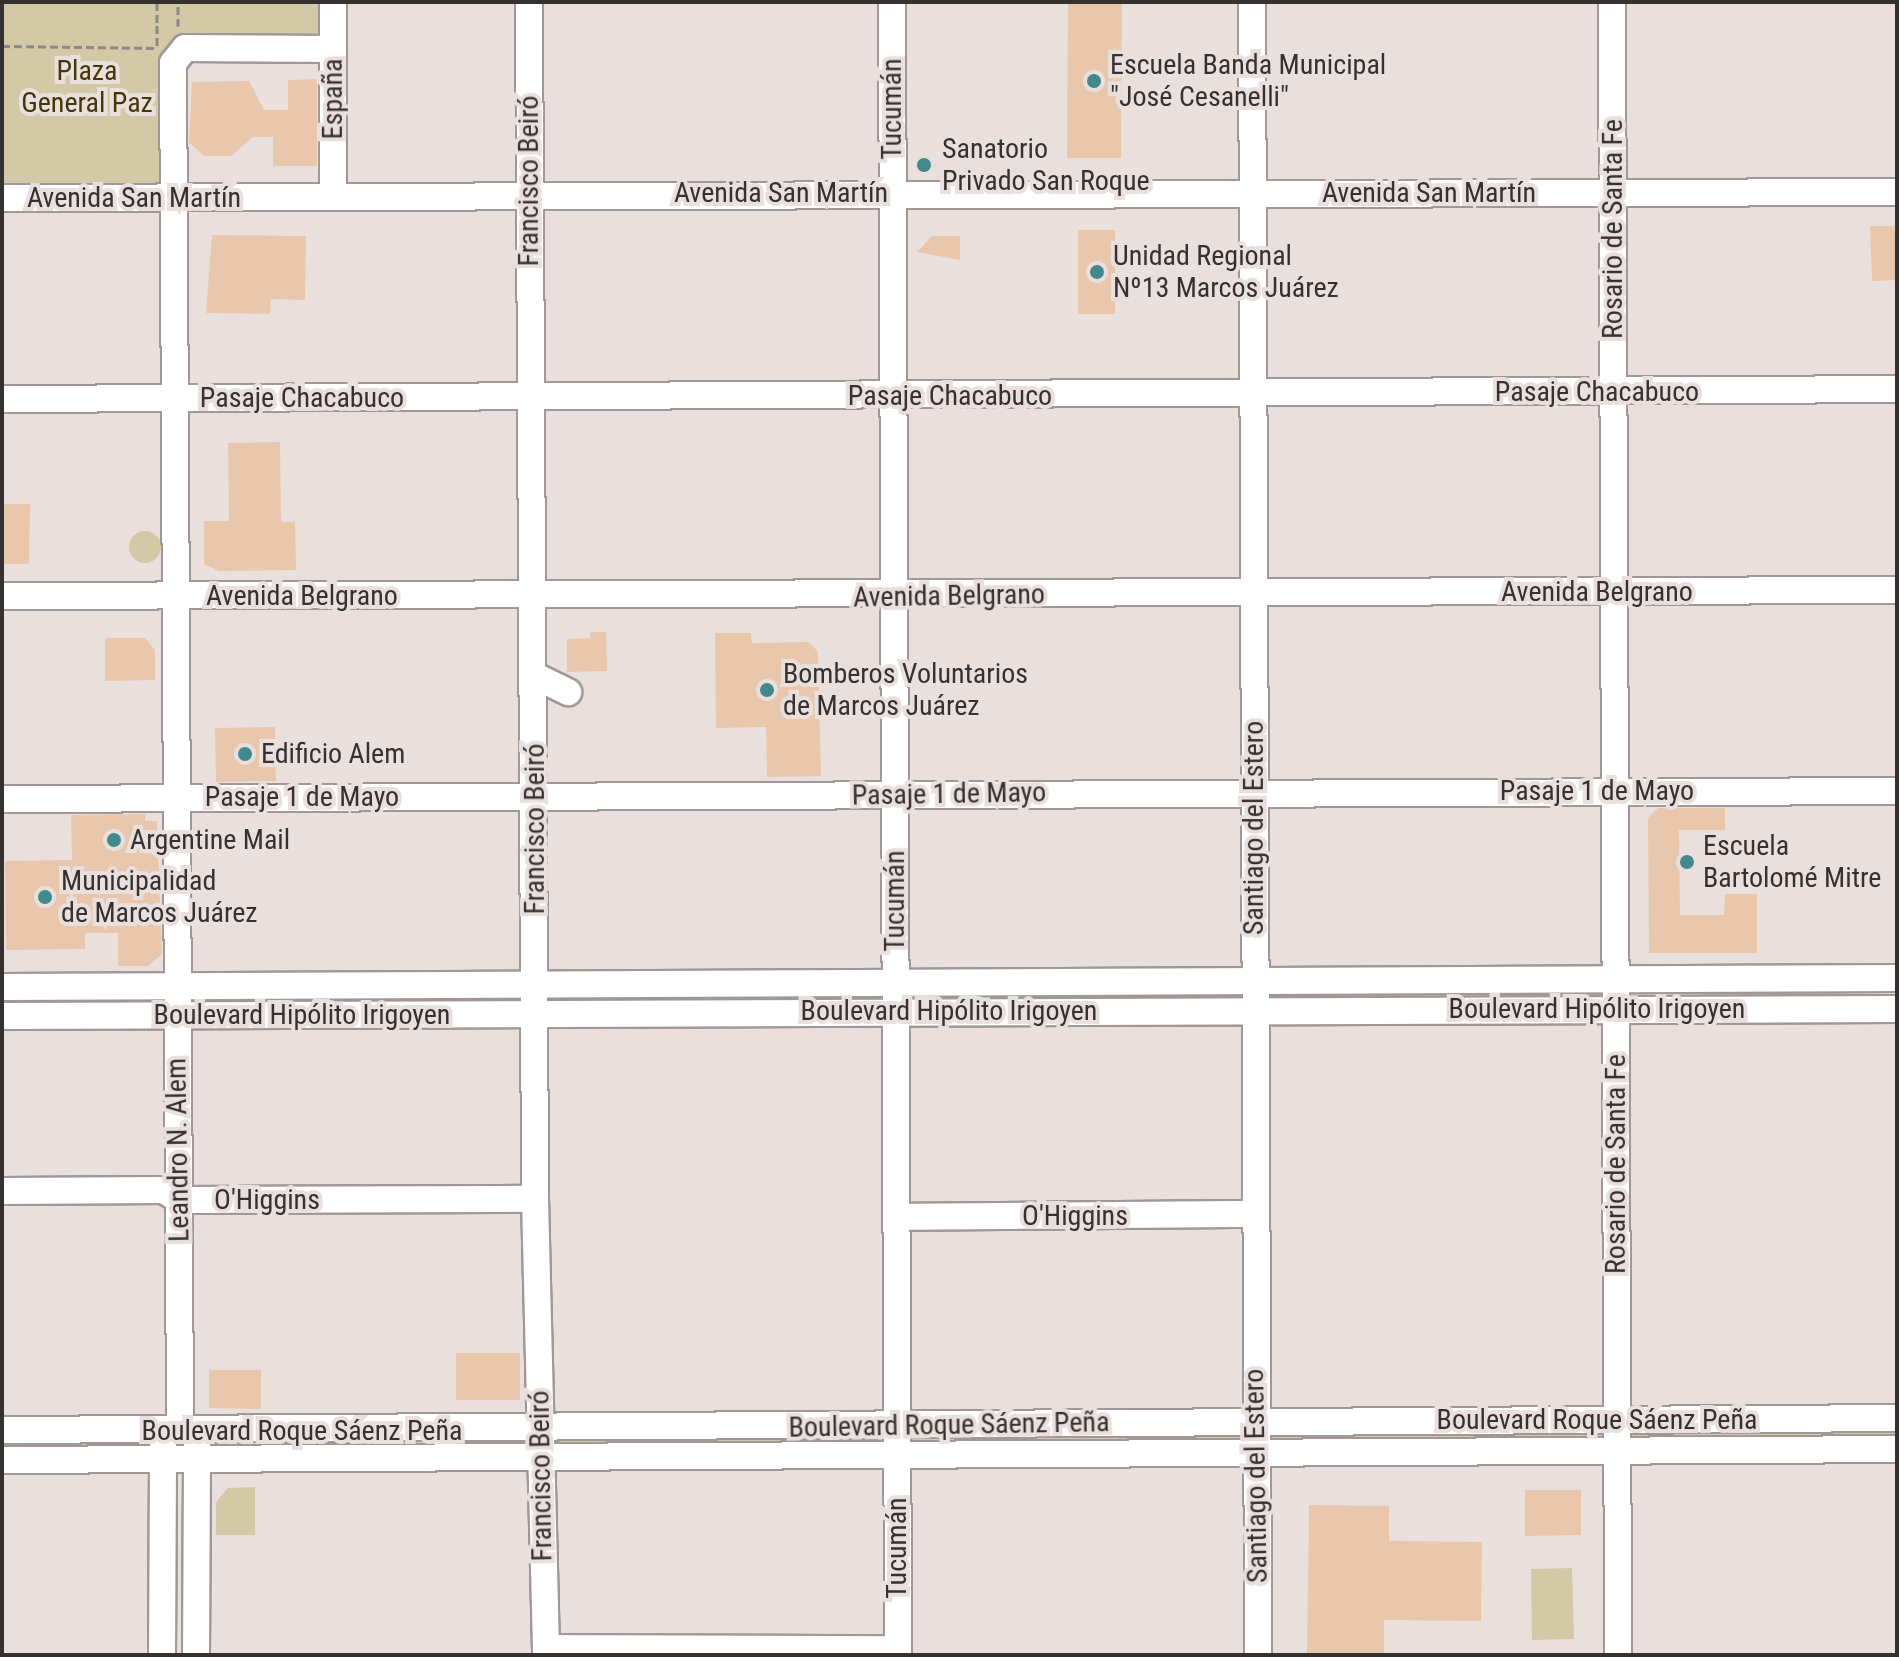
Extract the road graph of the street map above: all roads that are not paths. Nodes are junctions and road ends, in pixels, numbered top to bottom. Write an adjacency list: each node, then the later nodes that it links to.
1 (333, 2): 6 (street, España)
2 (529, 2): 11 (street, Francisco Beiró)
3 (892, 2): 7 (street, Tucumán)
4 (1252, 2): 10 (street, Santiago del Estero)
5 (1612, 2): 8 (street, Rosario de Santa Fe)
6 (332, 49): 12 (street, España); 13 (street, Leandro N. Alem)
7 (893, 192): 10 (street, Avenida San Martín); 11 (street, Avenida San Martín); 18 (street, Tucumán)
8 (1612, 192): 9 (street, Avenida San Martín); 10 (street, Avenida San Martín); 16 (street, Rosario de Santa Fe)
9 (1897, 192)
10 (1252, 193): 17 (street, Santiago del Estero)
11 (528, 195): 12 (street, Avenida San Martín); 20 (street, Francisco Beiró)
12 (333, 196): 13 (street, Avenida San Martín)
13 (169, 197): 14 (street, Avenida San Martín); 19 (street, Leandro N. Alem)
14 (2, 198)
15 (1897, 389): 16 (street, Pasaje Chacabuco)
16 (1613, 392): 17 (street, Pasaje Chacabuco); 24 (street, Rosario de Santa Fe)
17 (1251, 393): 18 (street, Pasaje Chacabuco); 23 (street, Santiago del Estero)
18 (893, 396): 20 (street, Pasaje Chacabuco); 28 (street, Tucumán)
19 (176, 398): 20 (street, Pasaje Chacabuco); 21 (street, Pasaje Chacabuco); 25 (street, Leandro N. Alem)
20 (531, 398): 27 (street, Francisco Beiró)
21 (2, 399)
22 (1897, 590): 24 (street, Avenida Belgrano)
23 (1252, 592): 24 (street, Avenida Belgrano); 28 (street, Avenida Belgrano); 31 (street, Santiago del Estero)
24 (1614, 592): 32 (street, Rosario de Santa Fe)
25 (179, 595): 26 (street, Avenida Belgrano); 27 (street, Avenida Belgrano); 36 (street, Leandro N. Alem)
26 (2, 596)
27 (534, 597): 28 (street, Avenida Belgrano); 29 (street, Francisco Beiró)
28 (894, 597): 34 (street, Tucumán)
29 (535, 676): 30 (street); 35 (street, Francisco Beiró)
30 (568, 692)
31 (1256, 791): 32 (street, Pasaje 1 de Mayo); 34 (street, Pasaje 1 de Mayo); 40 (street, Santiago del Estero)
32 (1615, 791): 33 (street, Pasaje 1 de Mayo); 39 (street, Rosario de Santa Fe)
33 (1897, 791)
34 (895, 795): 35 (street, Pasaje 1 de Mayo); 41 (street, Tucumán)
35 (536, 796): 36 (street, Pasaje 1 de Mayo); 42 (street, Francisco Beiró)
36 (177, 798): 37 (street, Pasaje 1 de Mayo); 43 (street, Leandro N. Alem)
37 (2, 799)
38 (1897, 978): 39 (street, Boulevard Hipólito Irigoyen)
39 (1616, 979): 40 (street, Boulevard Hipólito Irigoyen); 45 (street, Rosario de Santa Fe)
40 (1254, 981): 41 (street, Boulevard Hipólito Irigoyen); 48 (street, Santiago del Estero)
41 (895, 983): 42 (street, Boulevard Hipólito Irigoyen); 47 (street, Tucumán)
42 (534, 984): 43 (street, Boulevard Hipólito Irigoyen); 49 (street, Francisco Beiró)
43 (175, 985): 44 (street, Boulevard Hipólito Irigoyen); 50 (street, Leandro N. Alem)
44 (2, 987)
45 (1616, 1008): 46 (street, Boulevard Hipólito Irigoyen); 48 (street, Boulevard Hipólito Irigoyen); 58 (street, Rosario de Santa Fe)
46 (1897, 1009)
47 (895, 1010): 48 (street, Boulevard Hipólito Irigoyen); 49 (street, Boulevard Hipólito Irigoyen); 56 (street, Tucumán)
48 (1254, 1010): 55 (street, Santiago del Estero)
49 (535, 1014): 50 (street, Boulevard Hipólito Irigoyen); 53 (street, Francisco Beiró)
50 (175, 1015): 51 (street, Boulevard Hipólito Irigoyen); 54 (street, Leandro N. Alem)
51 (2, 1016)
52 (2, 1191): 54 (street, O'Higgins)
53 (535, 1199): 54 (street, O'Higgins); 63 (street, Francisco Beiró)
54 (180, 1200): 62 (street, Leandro N. Alem)
55 (1253, 1214): 56 (street, O'Higgins); 59 (street, Santiago del Estero)
56 (896, 1217): 60 (street, Tucumán)
57 (1897, 1418): 58 (street, Boulevard Roque Sáenz Peña)
58 (1617, 1420): 59 (street, Boulevard Roque Sáenz Peña); 64 (street, Rosario de Santa Fe)
59 (1256, 1422): 60 (street, Boulevard Roque Sáenz Peña); 66 (street, Santiago del Estero)
60 (897, 1425): 63 (street, Boulevard Roque Sáenz Peña); 67 (street, Tucumán)
61 (2, 1430): 62 (street, Boulevard Roque Sáenz Peña)
62 (180, 1430): 63 (street, Boulevard Roque Sáenz Peña); 69 (street, Leandro N. Alem); 70 (street, Leandro N. Alem)
63 (539, 1444): 67 (street, Boulevard Roque Sáenz Peña); 70 (street, Boulevard Roque Sáenz Peña); 71 (street, Francisco Beiró)
64 (1617, 1449): 65 (street, Boulevard Roque Sáenz Peña); 66 (street, Boulevard Roque Sáenz Peña); 76 (street, Rosario de Santa Fe)
65 (1897, 1449)
66 (1256, 1452): 67 (street, Boulevard Roque Sáenz Peña); 75 (street, Santiago del Estero)
67 (897, 1455): 72 (street, Tucumán)
68 (2, 1460): 69 (street, Boulevard Roque Sáenz Peña)
69 (163, 1461): 70 (street, Boulevard Roque Sáenz Peña); 73 (street, Leandro N. Alem)
70 (196, 1461): 74 (street, Leandro N. Alem)
71 (546, 1652): 72 (street)
72 (898, 1652)
73 (162, 1655)
74 (196, 1655)
75 (1258, 1655)
76 (1618, 1655)

